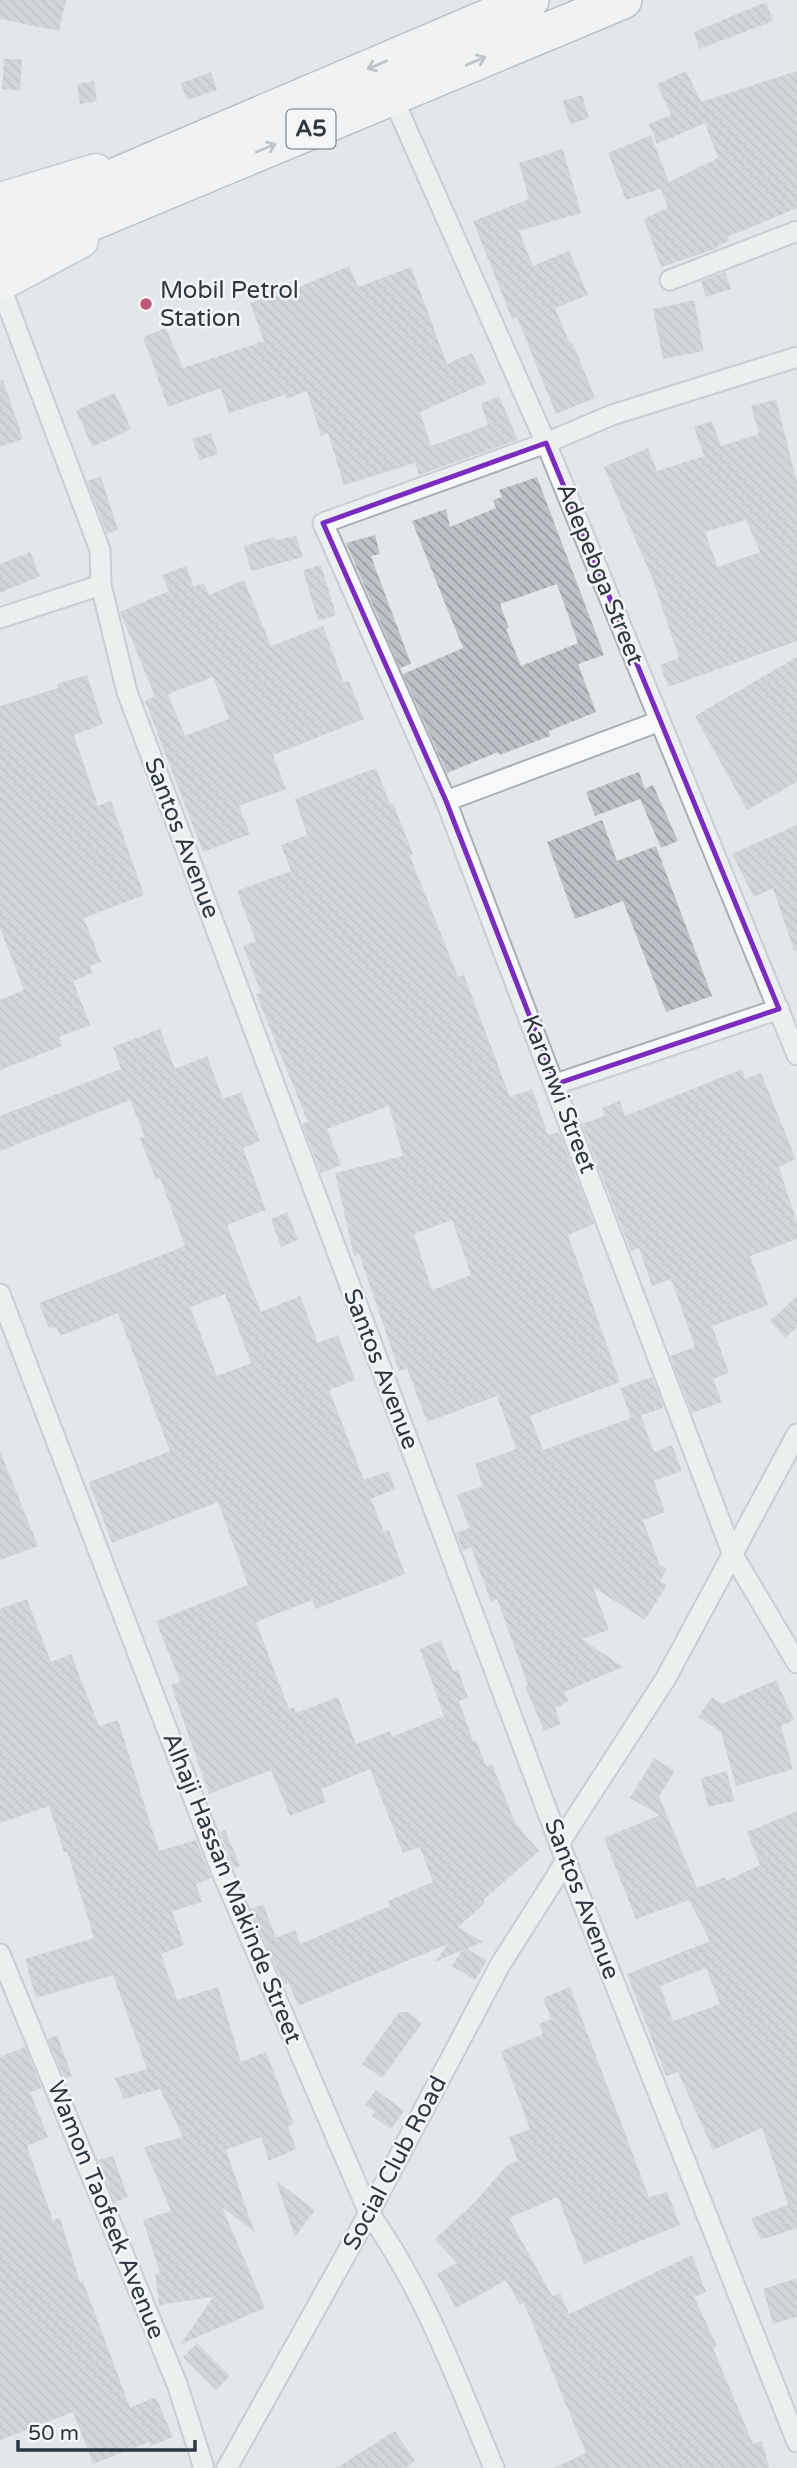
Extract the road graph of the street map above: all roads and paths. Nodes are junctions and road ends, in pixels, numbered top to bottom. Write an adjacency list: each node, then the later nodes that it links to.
1 (530, 0): 4 (highway, A5, one-way to 4)
2 (624, 0): 3 (highway, A5, one-way to 2)
3 (392, 96): 4 (highway, A5, one-way to 3); 12 (street, Adepebga Street)
4 (222, 149): 5 (main road); 6 (highway, A5); 8 (highway, A5); 10 (main road)
5 (0, 199)
6 (0, 226)
7 (797, 231): 9 (street)
8 (0, 260)
9 (670, 280)
10 (0, 285): 13 (street, Santos Avenue)
11 (797, 356): 12 (street)
12 (546, 443): 15 (street, Adepebga Street); 16 (street, Karonwi Street)
13 (101, 585): 14 (street); 24 (street, Santos Avenue)
14 (0, 618)
15 (660, 722): 16 (street); 17 (street, Adepebga Street)
16 (446, 801): 19 (street, Karonwi Street)
17 (779, 1009): 18 (street, Adepebga Street); 19 (street)
18 (797, 1055)
19 (556, 1084): 22 (street, Karonwi Street)
20 (0, 1294): 26 (street, Alhaji Hassan Makinde Street)
21 (797, 1434): 22 (street, Social Club Road)
22 (733, 1555): 23 (street, Karonwi Street); 24 (street, Social Club Road)
23 (797, 1663)
24 (563, 1852): 26 (street, Social Club Road); 27 (street, Santos Avenue)
25 (0, 1954): 28 (street, Wamon Taofeek Avenue)
26 (369, 2213): 29 (street, Social Club Road); 30 (street, Alhaji Hassan Makinde Street)
27 (797, 2442)
28 (204, 2468)
29 (228, 2468)
30 (494, 2468)

